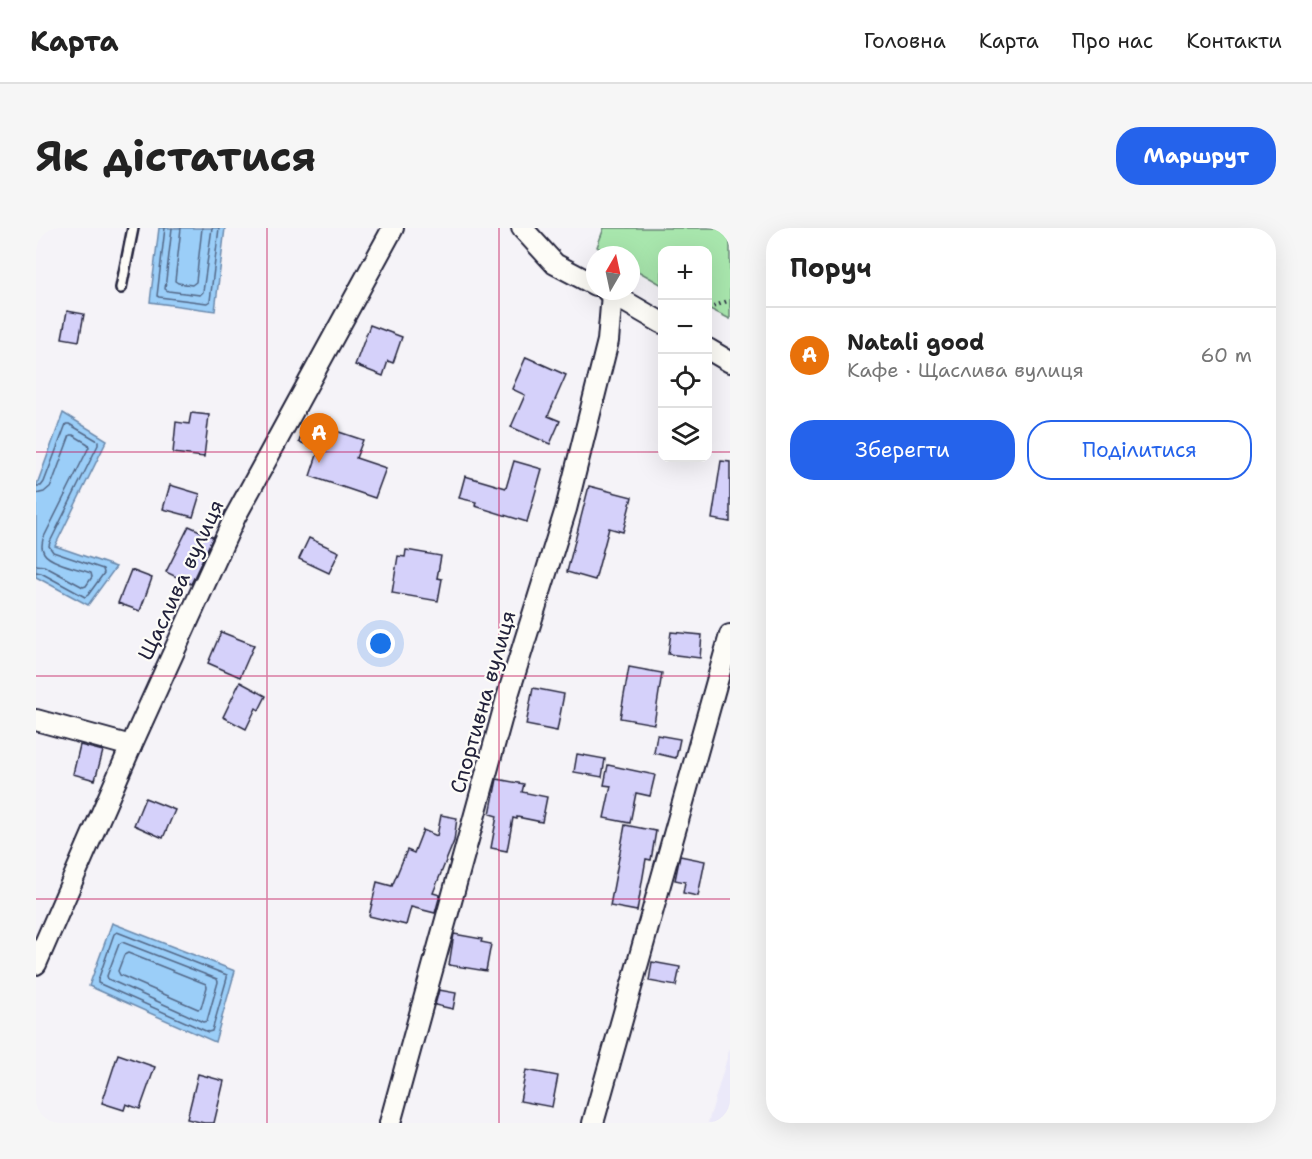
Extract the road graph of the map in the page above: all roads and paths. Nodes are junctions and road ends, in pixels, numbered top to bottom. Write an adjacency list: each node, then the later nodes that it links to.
1 (133, 228): 5 (lane)
2 (393, 228): 15 (street, Щаслива вулиця)
3 (522, 228): 4 (street)
4 (586, 280)
5 (121, 288)
6 (605, 300): 17 (street, Спортивна вулиця)
7 (622, 300): 10 (street)
8 (730, 300): 9 (path)
9 (712, 307)
10 (658, 320)
11 (712, 351): 12 (street)
12 (730, 362)
13 (730, 635): 18 (street)
14 (36, 720): 15 (street)
15 (131, 746): 16 (street, Щаслива вулиця)
16 (37, 960)
17 (390, 1123)
18 (593, 1123)

